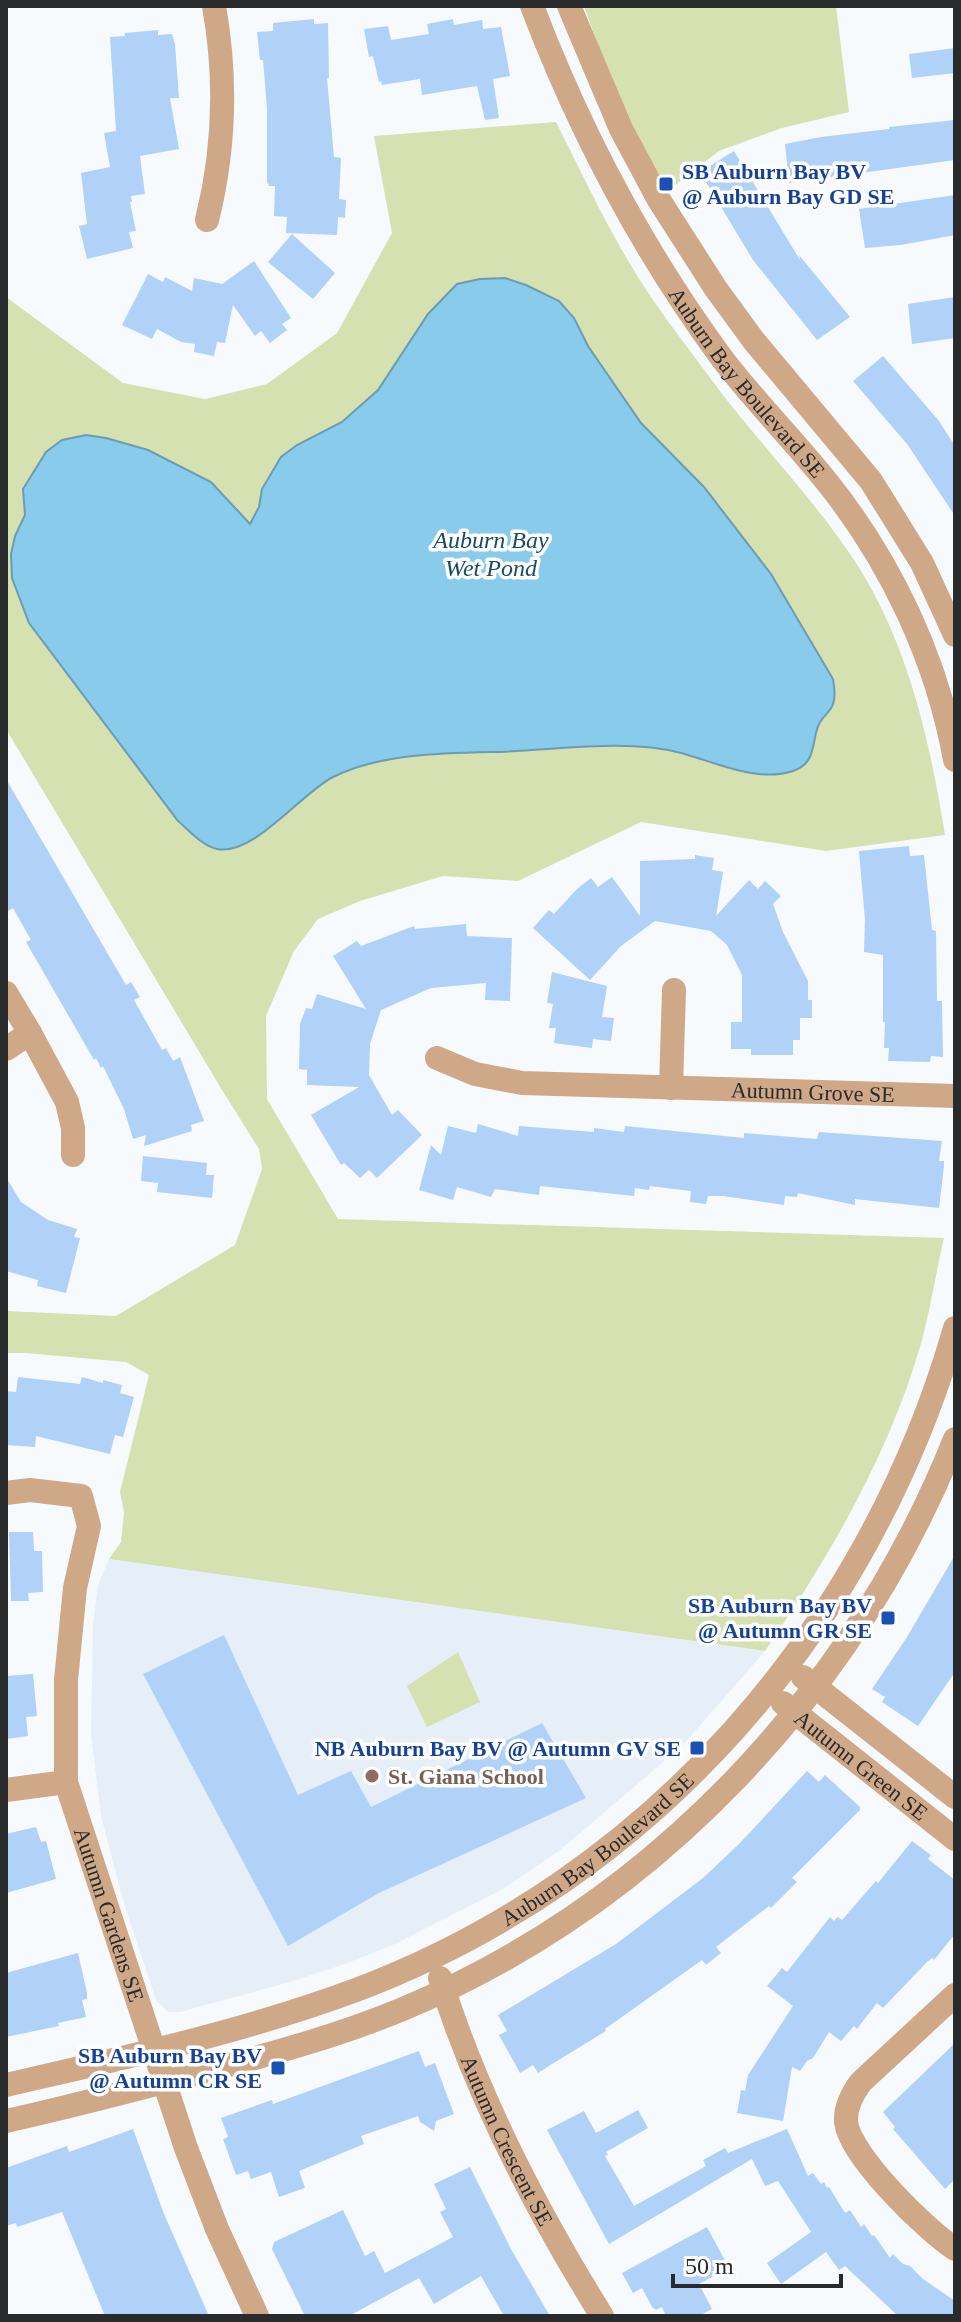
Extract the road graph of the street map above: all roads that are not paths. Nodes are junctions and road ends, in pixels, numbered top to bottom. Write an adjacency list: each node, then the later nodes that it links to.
1 (214, 6): 4 (street)
2 (532, 6): 6 (street, Auburn Bay Boulevard SE)
3 (569, 6): 5 (street, Auburn Bay Boulevard SE)
4 (207, 220)
5 (955, 635)
6 (955, 760)
7 (674, 990): 12 (street)
8 (6, 993): 9 (street)
9 (30, 1033): 10 (street); 14 (street)
10 (6, 1049)
11 (437, 1058): 12 (street, Autumn Grove SE)
12 (671, 1088): 13 (street, Autumn Grove SE)
13 (955, 1096)
14 (73, 1155)
15 (955, 1328): 16 (street, Auburn Bay Boulevard SE)
16 (951, 1354): 19 (street, Auburn Bay Boulevard SE)
17 (955, 1439): 20 (street, Auburn Bay Boulevard SE)
18 (6, 1493): 23 (street, Autumn Gardens SE)
19 (789, 1665): 20 (street, Autumn Green SE); 21 (street, Auburn Bay Boulevard SE)
20 (816, 1687): 22 (street, Auburn Bay Boulevard SE); 25 (street, Autumn Green SE)
21 (768, 1692): 22 (street, Autumn Green SE); 27 (street, Auburn Bay Boulevard SE)
22 (795, 1713): 26 (street, Autumn Green SE); 28 (street, Auburn Bay Boulevard SE)
23 (66, 1782): 24 (street); 30 (street, Autumn Gardens SE)
24 (6, 1790)
25 (955, 1797)
26 (955, 1839)
27 (433, 1956): 28 (street, Autumn Crescent SE); 30 (street, Auburn Bay Boulevard SE)
28 (444, 1990): 31 (street, Auburn Bay Boulevard SE); 36 (street, Autumn Crescent SE)
29 (955, 1995): 34 (street)
30 (152, 2049): 31 (street, Autumn Gardens SE); 32 (street, Auburn Bay Boulevard SE)
31 (164, 2083): 33 (street, Auburn Bay Boulevard SE); 35 (street)
32 (6, 2085)
33 (6, 2121)
34 (955, 2249)
35 (257, 2316)
36 (602, 2316)

